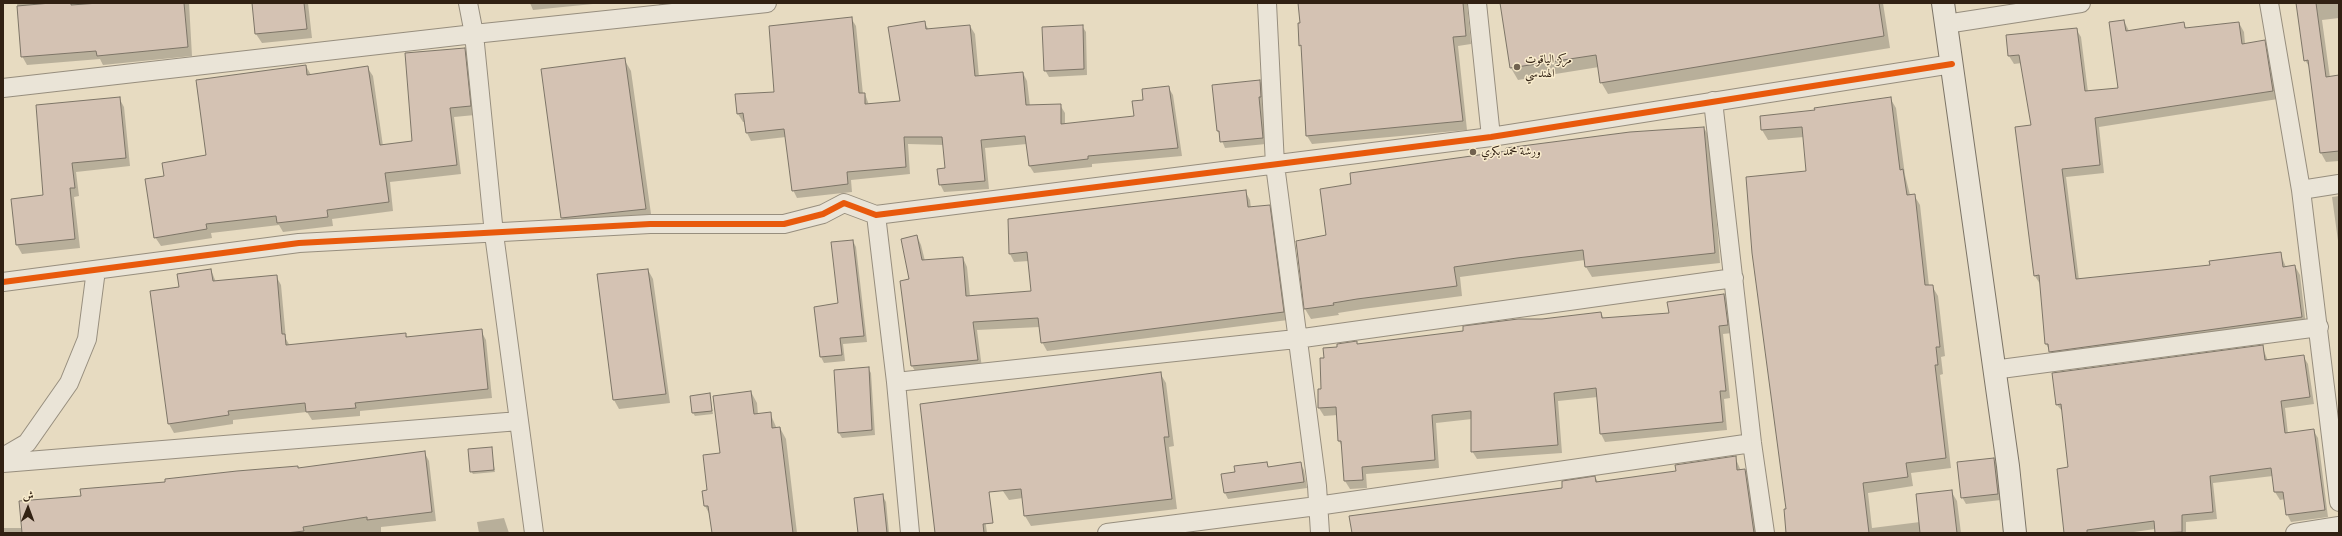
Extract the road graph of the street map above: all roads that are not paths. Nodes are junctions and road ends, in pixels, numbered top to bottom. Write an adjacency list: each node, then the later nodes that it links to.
1 (468, 3): 9 (street)
2 (767, 3): 9 (street)
3 (1267, 3): 14 (street)
4 (1477, 3): 13 (street)
5 (1943, 3): 8 (street)
6 (2081, 3): 8 (street)
7 (2269, 3): 16 (street)
8 (1946, 24): 10 (street)
9 (474, 34): 11 (street); 18 (street)
10 (1952, 64): 12 (street); 24 (street)
11 (3, 88)
12 (1714, 101): 13 (street); 20 (street)
13 (1491, 137): 14 (street)
14 (1275, 165): 17 (street); 23 (street)
15 (2339, 184): 16 (street)
16 (2301, 190): 22 (street)
17 (876, 215): 18 (street); 25 (street)
18 (494, 234): 19 (street); 27 (street)
19 (96, 270): 21 (street); 29 (street)
20 (1734, 278): 23 (street); 28 (street)
21 (3, 282)
22 (2319, 327): 24 (street); 26 (street)
23 (1296, 339): 25 (street); 32 (street)
24 (1993, 370): 39 (street)
25 (896, 382): 35 (street)
26 (2334, 416): 31 (street)
27 (519, 421): 30 (street); 34 (street)
28 (1752, 443): 32 (street); 38 (street)
29 (3, 457)
30 (3, 463)
31 (2339, 502)
32 (1317, 506): 36 (street); 37 (street)
33 (2339, 526): 40 (street)
34 (534, 533)
35 (910, 533)
36 (1107, 533)
37 (1320, 533)
38 (1765, 533)
39 (2015, 533)
40 (2295, 533)

